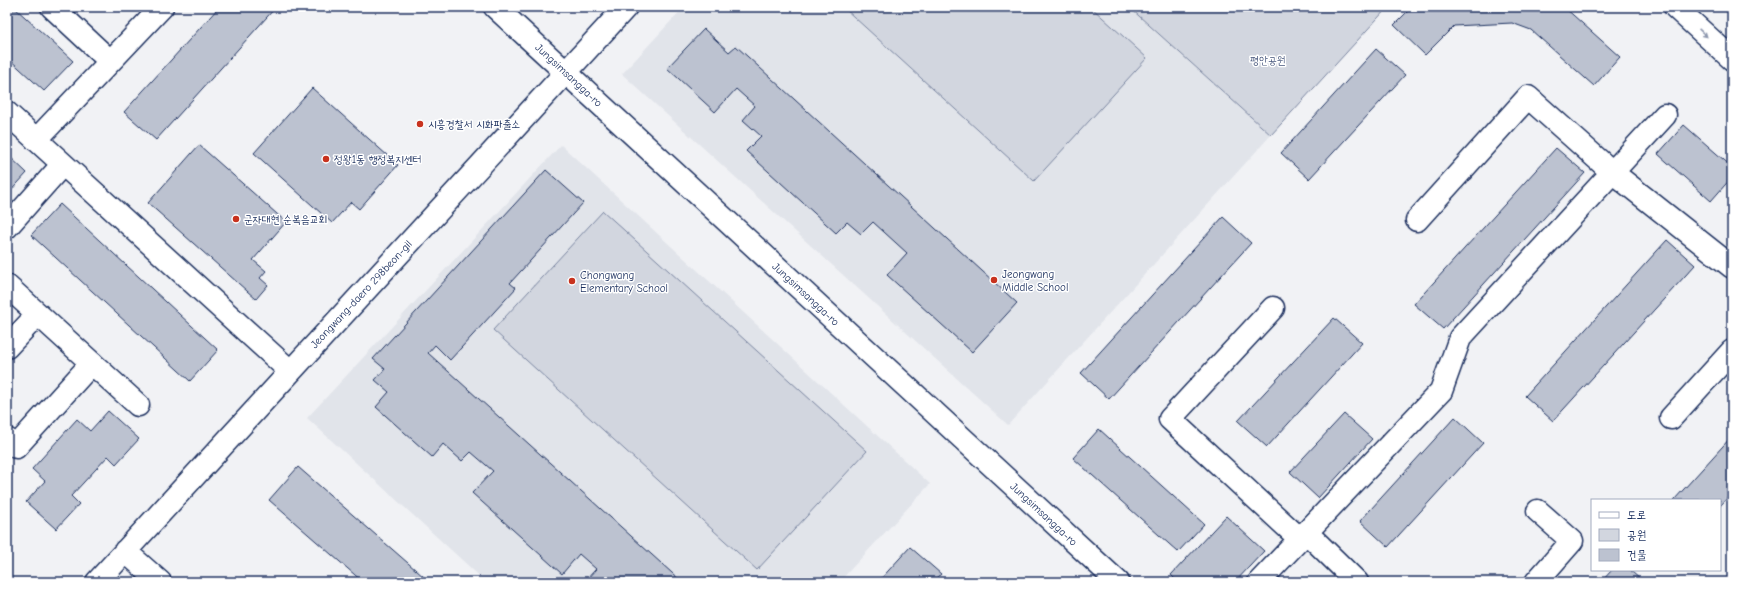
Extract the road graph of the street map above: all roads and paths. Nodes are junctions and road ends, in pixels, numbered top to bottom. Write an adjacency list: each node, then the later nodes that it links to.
1 (52, 7): 7 (street)
2 (162, 7): 7 (street)
3 (495, 7): 8 (street, Jungsimsangga-ro)
4 (626, 7): 8 (street, Jeongwang-daero 298beon-gil)
5 (1675, 7): 6 (street, one-way to 6)
6 (1732, 59)
7 (110, 61): 11 (street)
8 (566, 72): 23 (street, Jeongwang-daero 298beon-gil); 32 (street, Jungsimsangga-ro)
9 (7, 113): 11 (street)
10 (1664, 114): 13 (street)
11 (36, 140): 12 (street)
12 (63, 164): 15 (street); 23 (street)
13 (1612, 172): 14 (street); 16 (street); 28 (street)
14 (1417, 220)
15 (7, 226)
16 (1732, 267)
17 (7, 286): 19 (street)
18 (1273, 308): 28 (street)
19 (38, 314): 20 (street); 22 (street)
20 (7, 347)
21 (1732, 351): 25 (street)
22 (92, 363): 24 (street); 26 (street)
23 (290, 371): 29 (street, Jeongwang-daero 298beon-gil)
24 (138, 405)
25 (1671, 418)
26 (7, 439)
27 (1538, 511): 35 (street)
28 (1303, 536): 33 (street); 34 (street)
29 (125, 551): 30 (street, Jeongwang-daero 298beon-gil); 31 (street)
30 (97, 582)
31 (160, 582)
32 (1118, 582)
33 (1259, 582)
34 (1357, 582)
35 (1536, 582)

